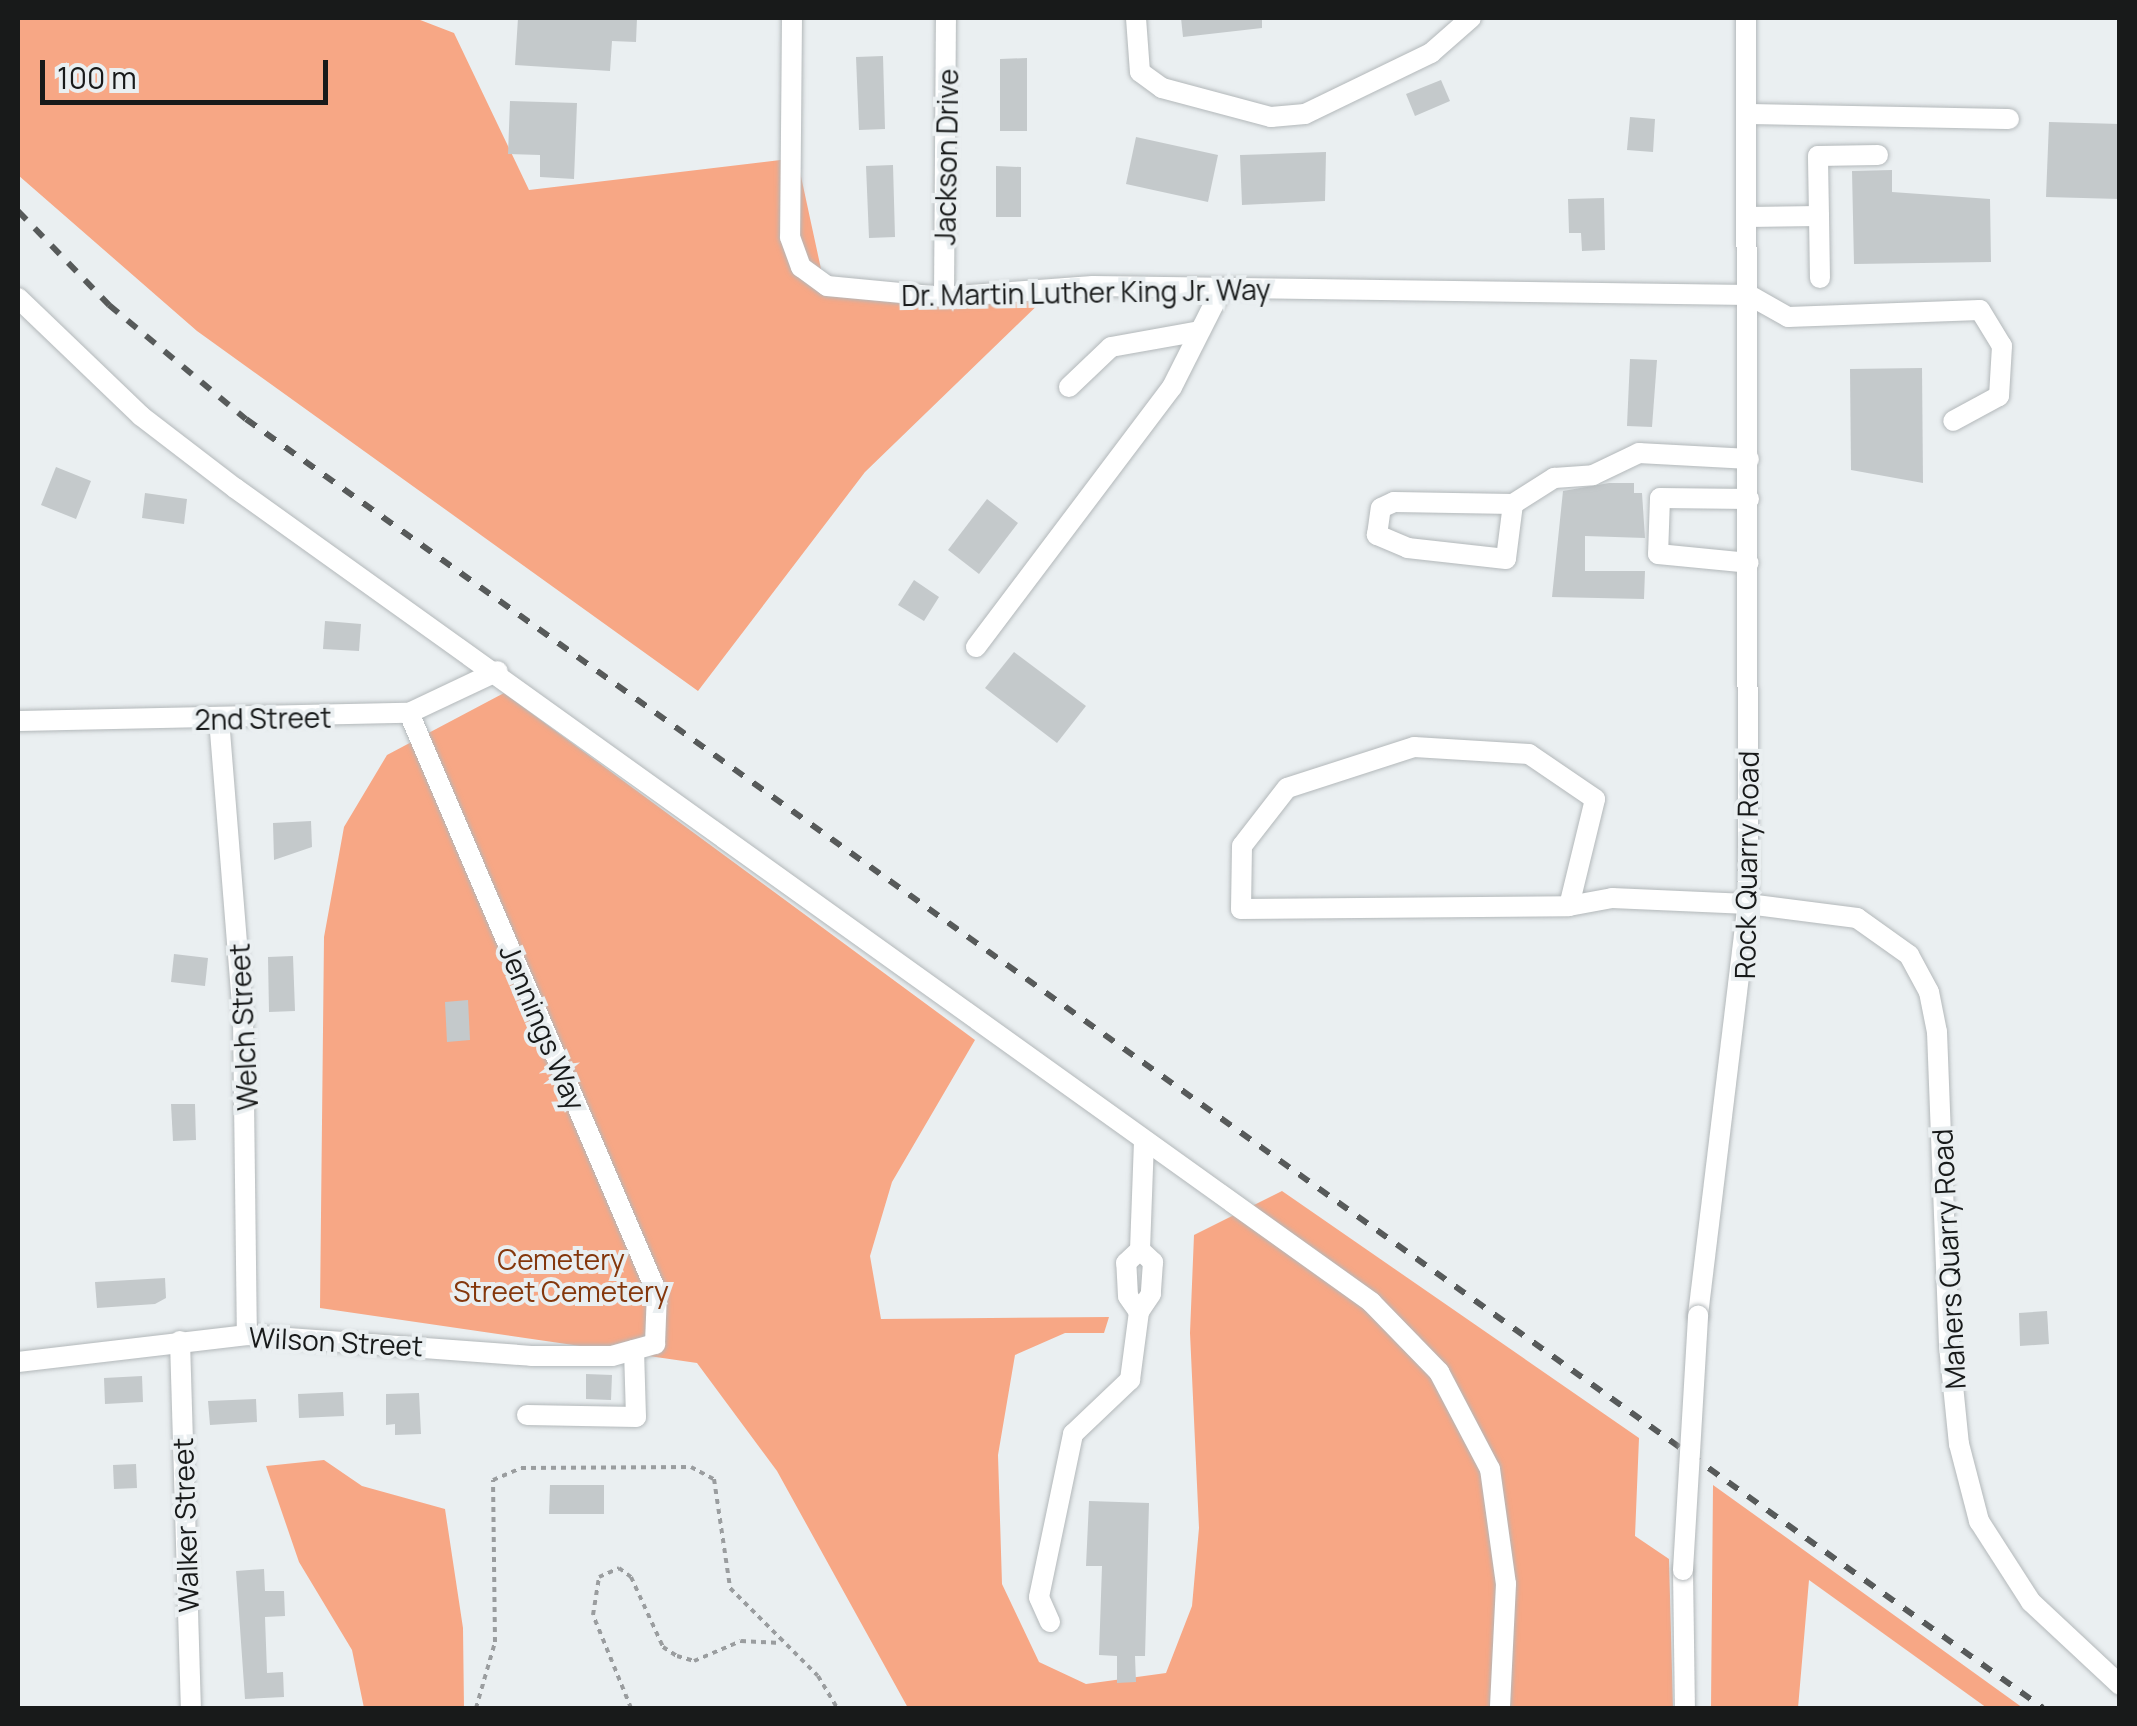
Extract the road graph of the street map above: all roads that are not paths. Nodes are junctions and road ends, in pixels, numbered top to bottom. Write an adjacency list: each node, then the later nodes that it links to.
1 (792, 18): 14 (street, Dr. Martin Luther King Jr. Way)
2 (946, 18): 14 (street, Jackson Drive)
3 (1136, 18): 4 (street)
4 (1471, 18)
5 (1746, 18): 6 (street, Rock Quarry Road)
6 (1747, 114): 7 (street); 10 (street, Rock Quarry Road)
7 (2009, 119)
8 (1878, 155): 9 (street)
9 (1819, 216): 10 (street); 11 (street)
10 (1748, 217): 13 (street, Rock Quarry Road)
11 (1820, 278)
12 (1222, 288): 13 (street, Dr. Martin Luther King Jr. Way); 14 (street, Dr. Martin Luther King Jr. Way); 16 (street)
13 (1749, 295): 18 (street); 19 (street, Rock Quarry Road)
14 (944, 297)
15 (18, 298): 24 (street)
16 (1200, 332): 17 (street); 23 (street)
17 (1069, 387)
18 (1954, 420)
19 (1749, 459): 20 (street, Rock Quarry Road); 21 (street)
20 (1748, 499): 22 (street, Rock Quarry Road); 22 (street)
21 (1513, 504): 21 (street)
22 (1749, 563): 28 (street, Rock Quarry Road)
23 (976, 648)
24 (498, 671): 25 (street, 2nd Street); 30 (street)
25 (409, 713): 26 (street, 2nd Street); 33 (street, Jennings Way)
26 (219, 720): 27 (street, 2nd Street); 31 (street, Welch Street)
27 (18, 721)
28 (1748, 904): 29 (street, Mahers Quarry Road); 37 (street, Mahers Quarry Road); 40 (street, Rock Quarry Road, bridge)
29 (1569, 906): 29 (street, Mahers Quarry Road)
30 (1144, 1142): 36 (street); 39 (street)
31 (247, 1334): 32 (street, Wilson Street); 33 (street, Wilson Street)
32 (180, 1341): 34 (street, Wilson Street); 38 (street, Walker Street)
33 (645, 1347): 35 (street, Jennings Way)
34 (18, 1362)
35 (527, 1415)
36 (1050, 1622)
37 (2120, 1685)
38 (191, 1708)
39 (1500, 1708)
40 (1684, 1708)

